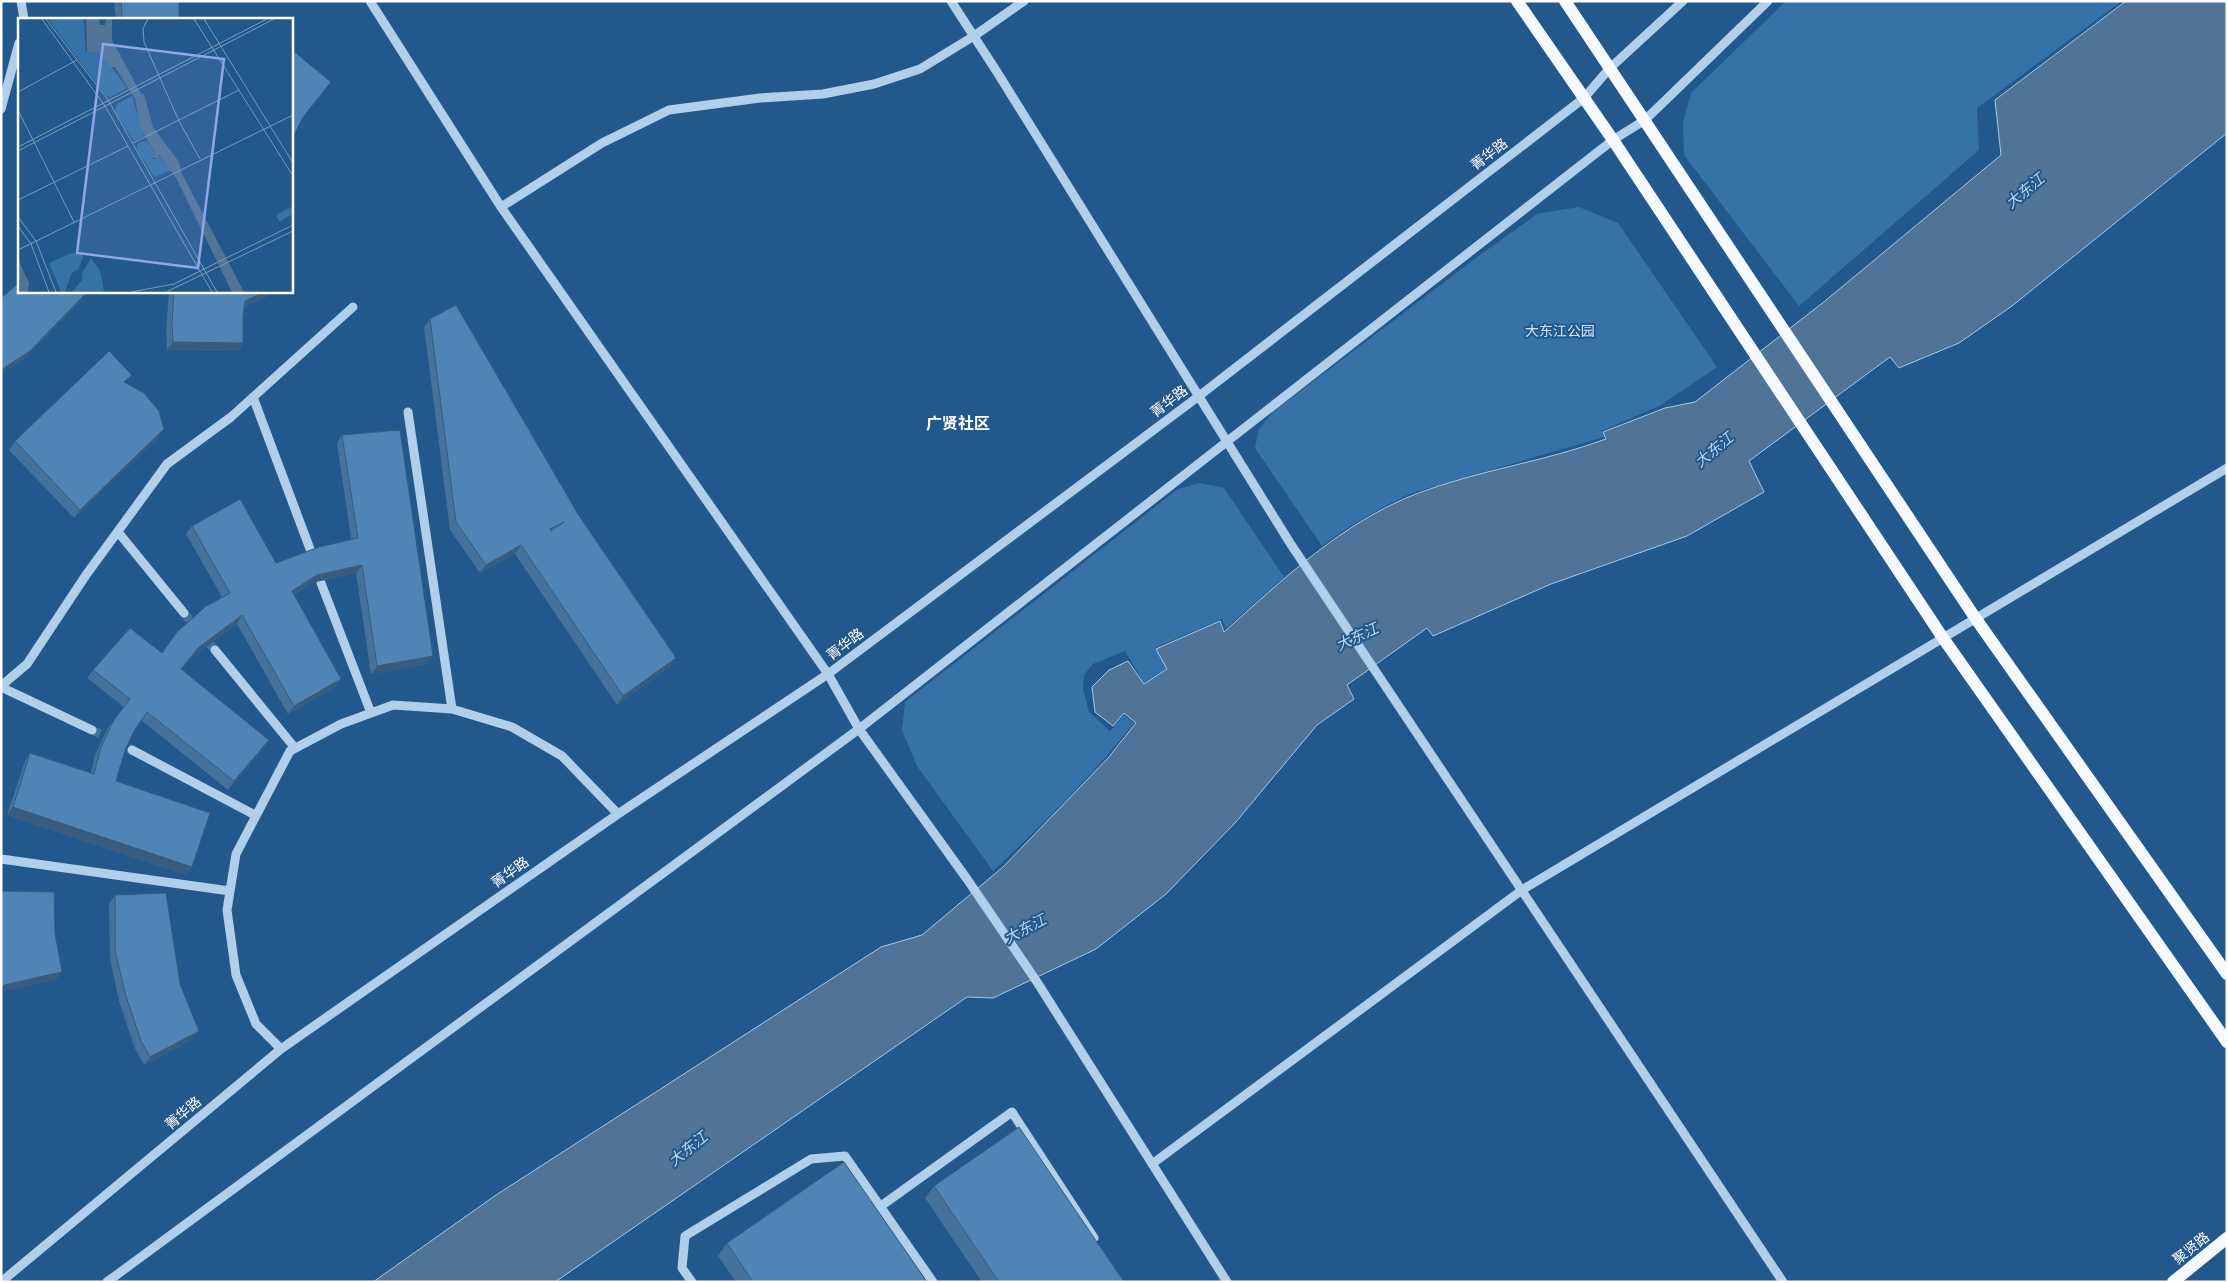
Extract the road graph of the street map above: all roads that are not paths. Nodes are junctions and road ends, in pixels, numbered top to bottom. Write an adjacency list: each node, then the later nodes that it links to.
1 (21, 1): 9 (street)
2 (370, 1): 17 (street)
3 (951, 1): 10 (street)
4 (1024, 1): 10 (street)
5 (1517, 1): 13 (main road)
6 (1565, 1): 12 (main road)
7 (1683, 1): 12 (street, 菁华路)
8 (1768, 1): 15 (street)
9 (24, 18)
10 (974, 36): 17 (street); 20 (street)
11 (18, 47): 14 (street)
12 (1609, 69): 13 (street, 菁华路); 15 (main road)
13 (1584, 98): 16 (main road); 20 (street, 菁华路)
14 (1, 109)
15 (1645, 120): 16 (street); 28 (main road)
16 (1613, 140): 22 (street); 29 (main road)
17 (501, 207): 31 (street)
18 (353, 306): 19 (street)
19 (253, 396): 24 (street); 25 (street)
20 (1199, 396): 22 (street); 31 (street, 菁华路)
21 (408, 412): 33 (street)
22 (1227, 442): 35 (street); 42 (street)
23 (2227, 468): 28 (street)
24 (118, 532): 27 (street); 32 (street)
25 (310, 549)
26 (321, 583): 34 (street)
27 (184, 613)
28 (1976, 619): 29 (street); 44 (main road)
29 (1943, 638): 42 (street); 45 (main road)
30 (215, 650): 37 (street)
31 (828, 674): 35 (street); 39 (street, 菁华路)
32 (1, 687): 36 (street)
33 (452, 709): 34 (street); 39 (street)
34 (371, 713): 37 (street)
35 (859, 728): 47 (street); 52 (street)
36 (92, 730)
37 (296, 748): 40 (street)
38 (132, 750): 40 (street)
39 (618, 814): 46 (street, 菁华路)
40 (255, 815): 43 (street)
41 (1, 859): 43 (street)
42 (1522, 890): 47 (street); 56 (street)
43 (230, 891): 46 (street)
44 (2227, 974)
45 (2227, 1042)
46 (282, 1049): 51 (street, 菁华路)
47 (1152, 1164): 55 (street)
48 (881, 1206): 50 (street); 53 (street); 54 (street)
49 (2227, 1238): 57 (main road, 聚贤路)
50 (1102, 1250)
51 (1, 1282)
52 (107, 1282)
53 (692, 1282)
54 (933, 1282)
55 (1226, 1282)
56 (1784, 1282)
57 (2173, 1282)

